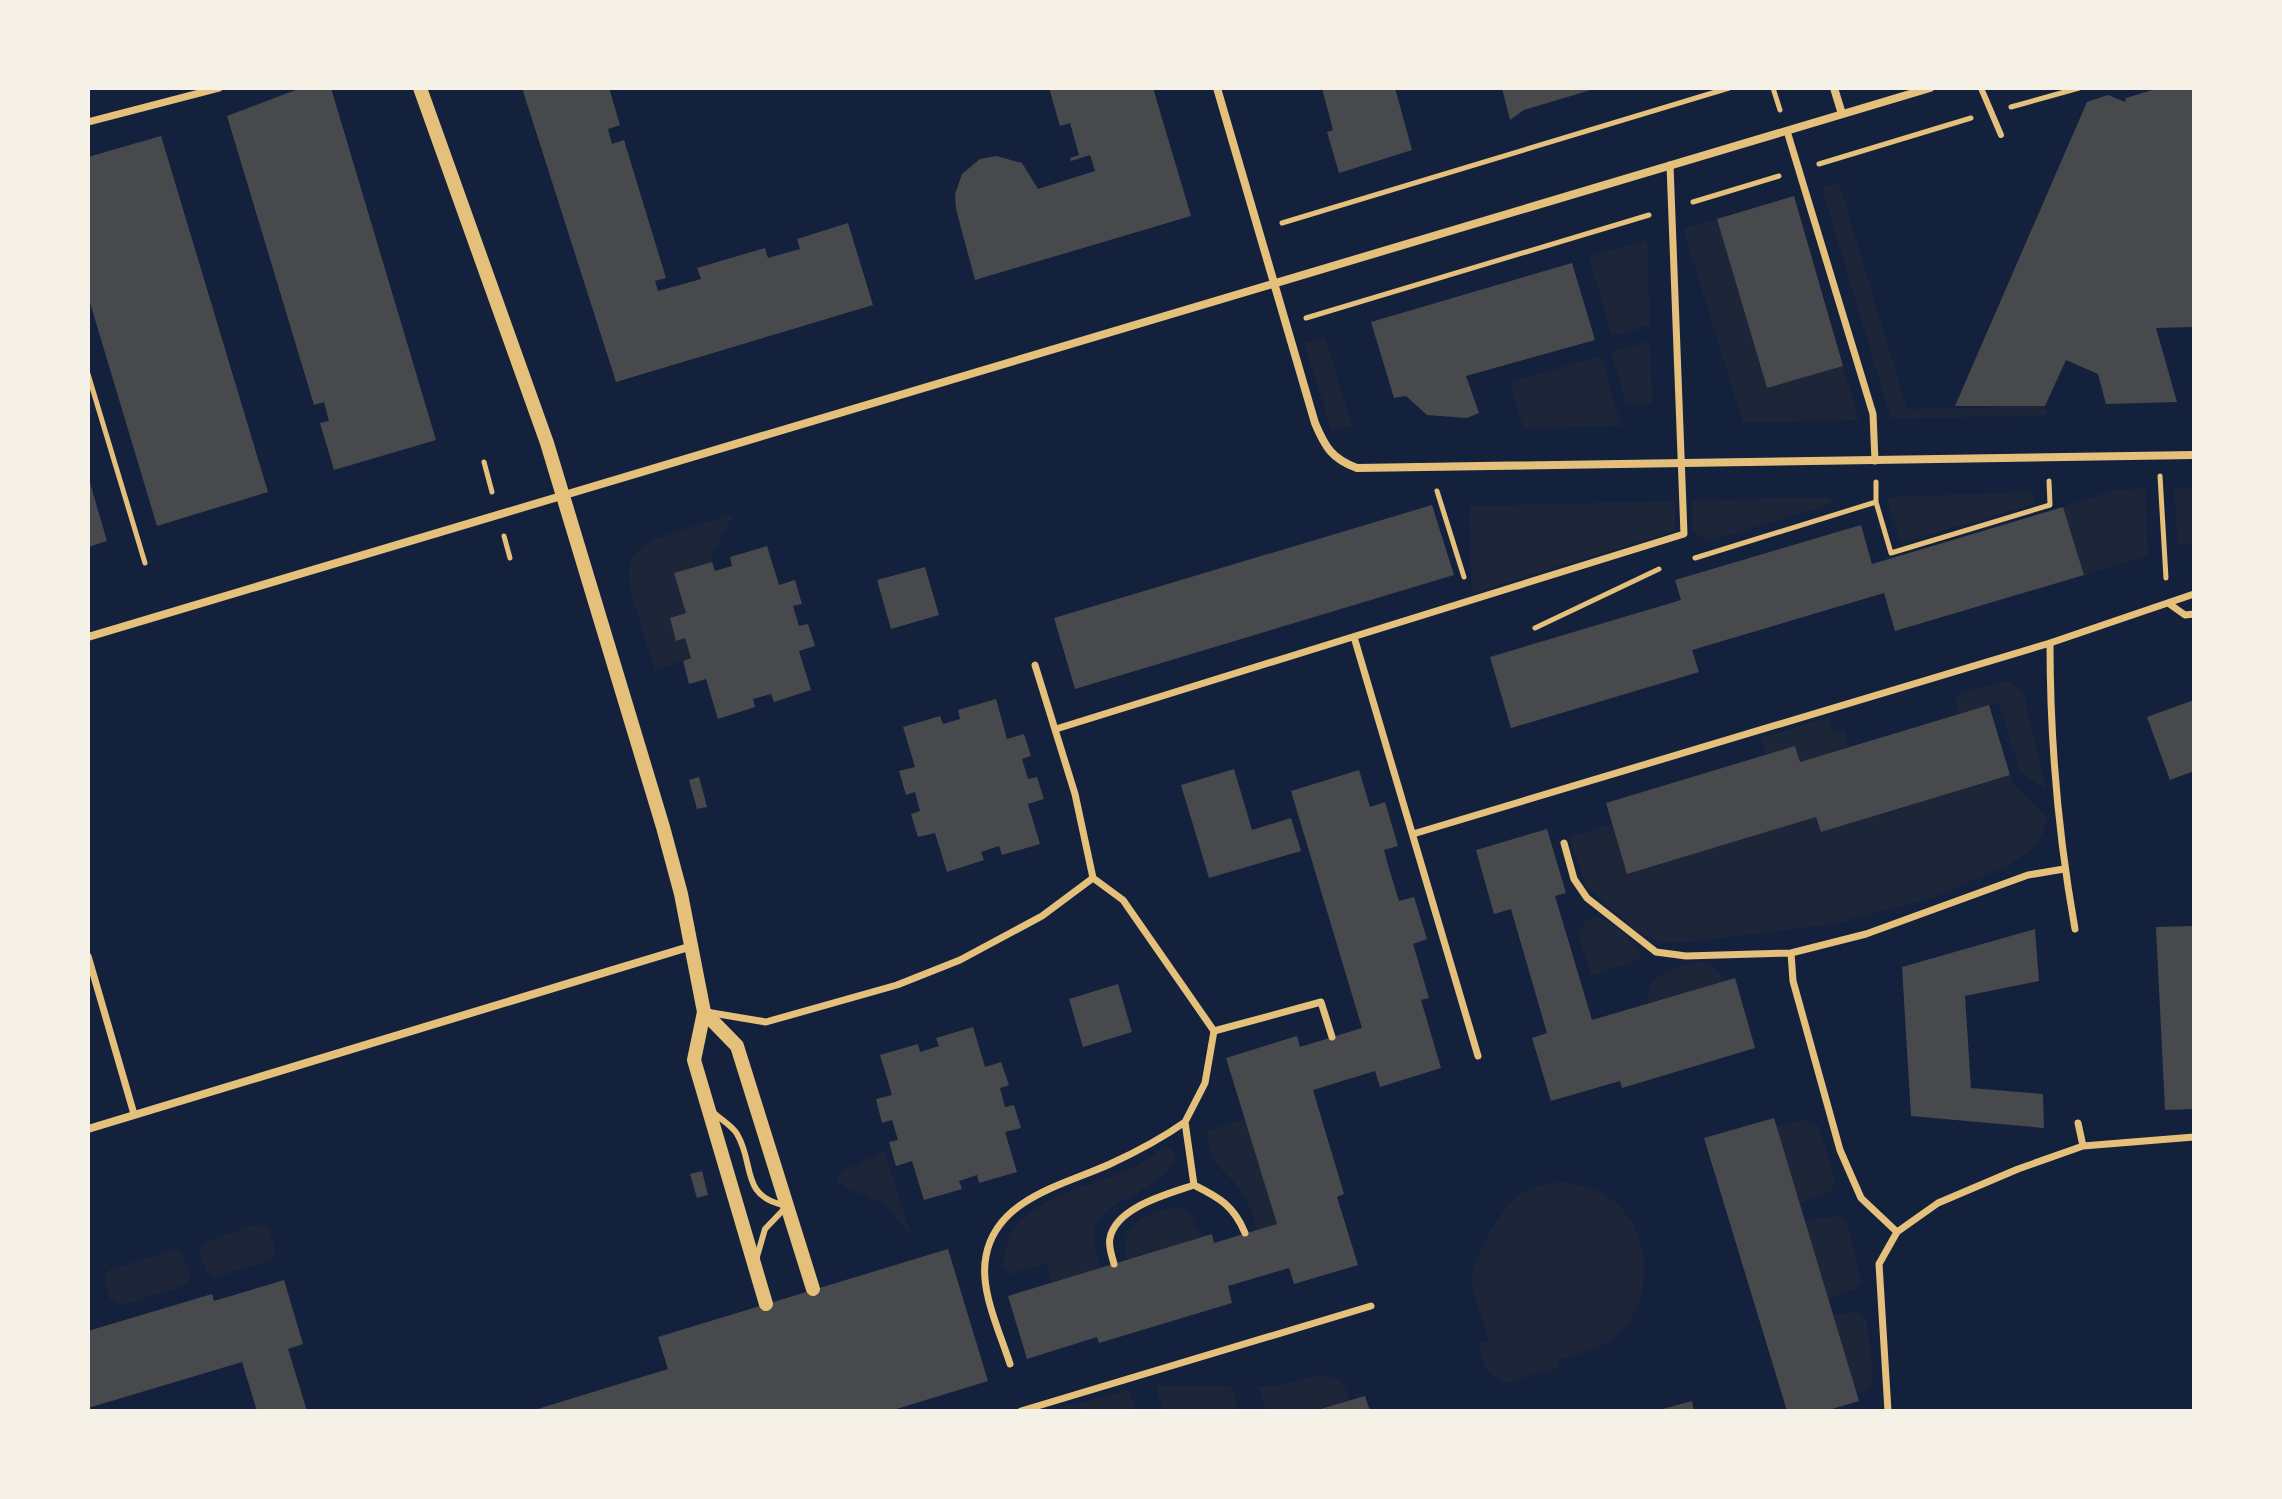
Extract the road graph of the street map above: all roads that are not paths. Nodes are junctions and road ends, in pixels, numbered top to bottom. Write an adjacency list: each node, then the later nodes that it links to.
1 (219, 88): 8 (street)
2 (420, 88): 16 (street)
3 (1217, 88): 12 (street)
4 (1834, 88): 7 (street)
5 (1930, 88): 7 (street)
6 (1981, 88): 10 (lane)
7 (1842, 114): 9 (street)
8 (88, 122)
9 (1787, 131): 11 (street); 14 (street)
10 (2001, 135)
11 (1670, 165): 12 (street); 15 (street)
12 (1274, 283): 15 (street); 16 (street)
13 (2194, 455): 14 (street)
14 (1875, 461): 15 (street)
15 (1682, 464): 21 (street)
16 (563, 494): 20 (street); 30 (street)
17 (2194, 594): 18 (street)
18 (2168, 603): 19 (street); 22 (street)
19 (2194, 614)
20 (88, 637)
21 (1354, 637): 24 (street); 25 (street)
22 (2050, 643): 25 (street); 27 (street)
23 (1035, 665): 24 (street)
24 (1056, 729): 28 (street)
25 (1413, 834): 36 (street)
26 (1564, 843): 31 (street)
27 (2064, 869): 29 (street); 31 (street)
28 (1093, 878): 33 (street); 34 (street)
29 (2075, 929)
30 (692, 946): 33 (street); 38 (street)
31 (1791, 953): 46 (street)
32 (88, 956): 38 (street)
33 (704, 1012): 37 (street); 45 (street)
34 (1214, 1031): 35 (street); 39 (street)
35 (1332, 1037)
36 (1478, 1056)
37 (706, 1107): 45 (lane); 49 (street)
38 (134, 1114): 41 (street)
39 (1185, 1122): 44 (street); 53 (street)
40 (2078, 1123): 43 (street)
41 (88, 1129)
42 (2194, 1137): 43 (street)
43 (2083, 1146): 46 (street)
44 (1194, 1185): 47 (street); 48 (street)
45 (787, 1206): 49 (lane); 50 (street)
46 (1897, 1232): 55 (street)
47 (1245, 1233)
48 (1114, 1264)
49 (755, 1267): 51 (street)
50 (813, 1289)
51 (766, 1304)
52 (1371, 1306): 54 (street)
53 (1010, 1364)
54 (1021, 1411)
55 (1888, 1411)

